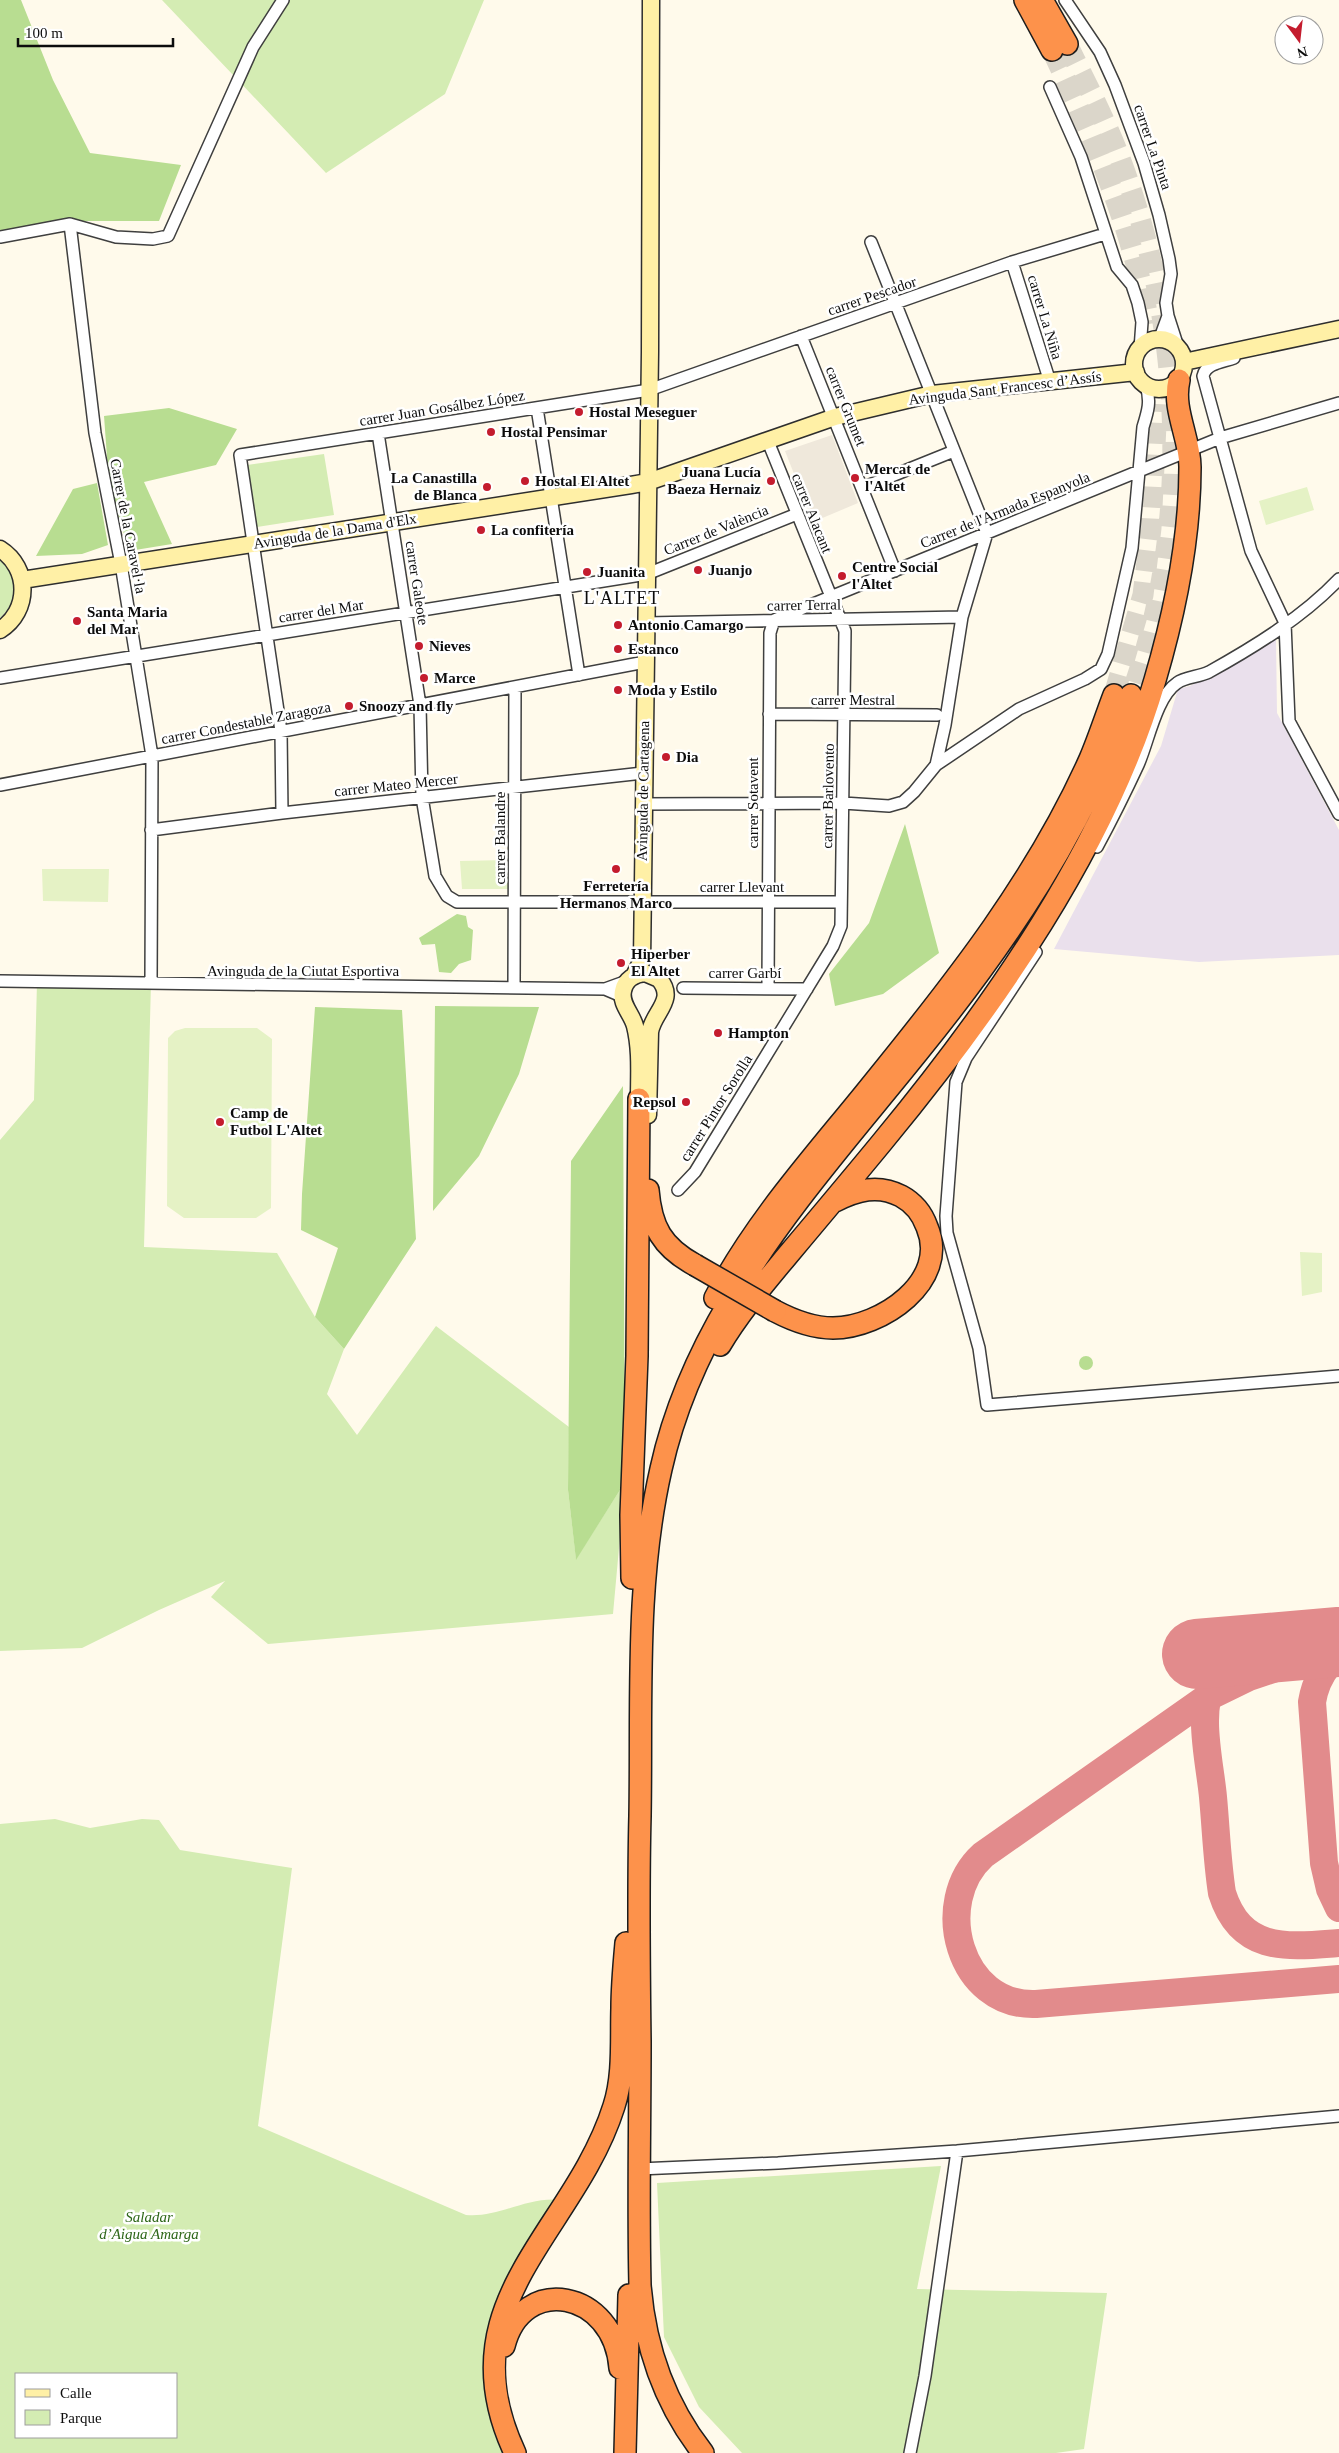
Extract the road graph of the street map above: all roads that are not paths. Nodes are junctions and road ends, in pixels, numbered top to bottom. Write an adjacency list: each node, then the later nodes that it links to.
1 (283, 0): 7 (street)
2 (651, 0): 24 (main road, Avinguda de Cartagena)
3 (1025, 0): 4 (highway)
4 (1042, 0)
5 (1064, 0): 13 (street, carrer La Pinta)
6 (1050, 87): 8 (street)
7 (70, 224): 9 (street); 43 (street, Carrer de la Caravel·la)
8 (1105, 234): 11 (street, carrer Pescador); 19 (street)
9 (0, 237)
10 (871, 242): 12 (street)
11 (1012, 262): 12 (street, carrer Pescador); 22 (street, carrer La Niña)
12 (895, 303): 15 (street, carrer Pescador); 25 (street)
13 (1168, 316): 16 (street, carrer La Pinta); 18 (street, carrer La Pinta)
14 (1339, 329): 17 (main road)
15 (801, 336): 24 (street, carrer Pescador); 28 (street, carrer Grumet)
16 (1160, 338): 18 (main road); 19 (main road)
17 (1280, 342): 20 (main road); 30 (street)
18 (1177, 344): 20 (main road)
19 (1140, 348): 21 (main road)
20 (1181, 371): 23 (main road); 32 (highway)
21 (1136, 372): 22 (main road, Avinguda Sant Francesc d’Assís); 23 (main road)
22 (1050, 382): 25 (main road, Avinguda Sant Francesc d’Assís)
23 (1146, 386): 34 (street)
24 (650, 390): 27 (street, carrer Juan Gosálbez López); 35 (main road, Avinguda de Cartagena)
25 (932, 394): 28 (main road, Avinguda Sant Francesc d’Assís); 33 (street)
26 (1339, 402): 30 (street, Carrer de l'Armada Espanyola)
27 (537, 408): 29 (street, carrer Juan Gosálbez López); 37 (street)
28 (835, 417): 31 (main road, Avinguda Sant Francesc d’Assís); 36 (street, carrer Grumet)
29 (378, 433): 39 (street, carrer Galeote); 41 (street, carrer Juan Gosálbez López)
30 (1220, 438): 32 (street, Carrer de l'Armada Espanyola); 55 (street)
31 (767, 439): 35 (main road, Avinguda Sant Francesc d’Assís); 38 (street, carrer Alacant)
32 (1190, 450): 34 (street, Carrer de l'Armada Espanyola); 101 (highway)
33 (954, 451): 36 (street); 40 (street)
34 (1141, 470): 40 (street, Carrer de l'Armada Espanyola); 69 (street)
35 (648, 482): 37 (main road, Avinguda de la Dama d'Elx); 45 (main road, Avinguda de Cartagena)
36 (862, 488): 44 (street, carrer Grumet)
37 (552, 499): 39 (main road, Avinguda de la Dama d'Elx); 48 (street)
38 (797, 514): 45 (street, Carrer de València); 49 (street, carrer Alacant)
39 (392, 523): 41 (main road, Avinguda de la Dama d'Elx); 50 (street, carrer Galeote)
40 (987, 533): 44 (street, Carrer de l'Armada Espanyola); 51 (street)
41 (253, 544): 43 (main road, Avinguda de la Dama d'Elx); 57 (street)
42 (0, 548): 47 (main road)
43 (121, 564): 47 (main road, Avinguda de la Dama d'Elx); 58 (street, Carrer de la Caravel·la)
44 (896, 571): 49 (street, Carrer de l'Armada Espanyola)
45 (646, 574): 48 (street, carrer del Mar); 54 (main road, Avinguda de Cartagena)
46 (1339, 579): 55 (street)
47 (22, 580): 56 (main road)
48 (565, 587): 50 (street, carrer del Mar); 60 (street)
49 (831, 598): 52 (street, carrer Barlovento); 53 (street, Carrer de l'Armada Espanyola)
50 (406, 612): 57 (street, carrer del Mar); 63 (street, carrer Galeote)
51 (962, 617): 52 (street, carrer Terral); 69 (street)
52 (840, 619): 53 (street, carrer Terral); 65 (street, carrer Barlovento)
53 (774, 620): 54 (street, carrer Terral); 64 (street, carrer Sotavent)
54 (646, 623): 59 (main road, Avinguda de Cartagena)
55 (1285, 624): 78 (street); 102 (street)
56 (0, 630)
57 (267, 635): 58 (street, carrer del Mar); 67 (street)
58 (136, 656): 61 (street, carrer del Mar); 68 (street, Carrer de la Caravel·la)
59 (645, 662): 60 (street, carrer Condestable Zaragoza); 70 (main road, Avinguda de Cartagena)
60 (579, 674): 62 (street, carrer Condestable Zaragoza)
61 (0, 678)
62 (515, 687): 63 (street, carrer Condestable Zaragoza); 72 (street, carrer Balandre)
63 (420, 705): 67 (street, carrer Condestable Zaragoza); 73 (street, carrer Galeote)
64 (769, 714): 65 (street, carrer Mestral); 74 (street, carrer Sotavent)
65 (844, 714): 66 (street, carrer Mestral); 75 (street, carrer Barlovento)
66 (936, 715)
67 (281, 731): 68 (street, carrer Condestable Zaragoza); 77 (street)
68 (152, 756): 71 (street, carrer Condestable Zaragoza); 79 (street, Carrer de la Caravel·la)
69 (936, 765): 75 (street)
70 (643, 773): 72 (street, carrer Mateo Mercer); 76 (main road, Avinguda de Cartagena)
71 (0, 785)
72 (515, 787): 73 (street, carrer Mateo Mercer); 81 (street, carrer Balandre)
73 (422, 797): 77 (street, carrer Mateo Mercer); 80 (street, carrer Galeote)
74 (767, 803): 75 (street); 76 (street); 83 (street, carrer Sotavent)
75 (843, 803): 84 (street, carrer Barlovento)
76 (643, 804): 82 (main road, Avinguda de Cartagena)
77 (282, 812): 79 (street, carrer Mateo Mercer)
78 (1339, 814)
79 (151, 830): 89 (street, Carrer de la Caravel·la)
80 (447, 896): 81 (street, carrer Llevant)
81 (515, 900): 82 (street, carrer Llevant); 90 (street, carrer Balandre)
82 (642, 901): 83 (street, carrer Llevant); 85 (main road, Avinguda de Cartagena)
83 (767, 902): 84 (street, carrer Llevant); 92 (street, carrer Sotavent)
84 (842, 902): 94 (street, carrer Barlovento)
85 (642, 960): 86 (main road); 87 (main road)
86 (657, 978): 87 (main road); 91 (street, carrer Garbí); 95 (main road)
87 (630, 979): 93 (street); 96 (main road)
88 (0, 981): 89 (street, Avinguda de la Ciutat Esportiva)
89 (151, 983): 90 (street, Avinguda de la Ciutat Esportiva)
90 (514, 988): 93 (street, Avinguda de la Ciutat Esportiva)
91 (683, 988): 92 (street, carrer Garbí); 95 (street)
92 (773, 988): 94 (street, carrer Garbí); 97 (street)
93 (605, 989): 96 (street)
94 (807, 989): 97 (street, carrer Pintor Sorolla)
95 (666, 1000): 98 (main road)
96 (626, 1006): 98 (main road); 99 (main road)
97 (793, 1012): 100 (street, carrer Pintor Sorolla)
98 (656, 1014): 99 (main road)
99 (644, 1107): 101 (highway, bridge); 104 (highway)
100 (678, 1190)
101 (831, 1204): 103 (highway)
102 (1339, 1376)
103 (672, 1430): 104 (highway); 106 (highway)
104 (632, 1578): 105 (highway)
105 (626, 1936): 107 (highway); 111 (highway)
106 (639, 1974): 107 (highway); 110 (highway)
107 (631, 2113): 114 (highway)
108 (1339, 2116): 109 (street)
109 (957, 2150): 110 (street); 116 (street)
110 (639, 2169): 115 (highway)
111 (516, 2453)
112 (523, 2453): 113 (highway)
113 (619, 2453)
114 (625, 2453)
115 (703, 2453)
116 (910, 2453)

